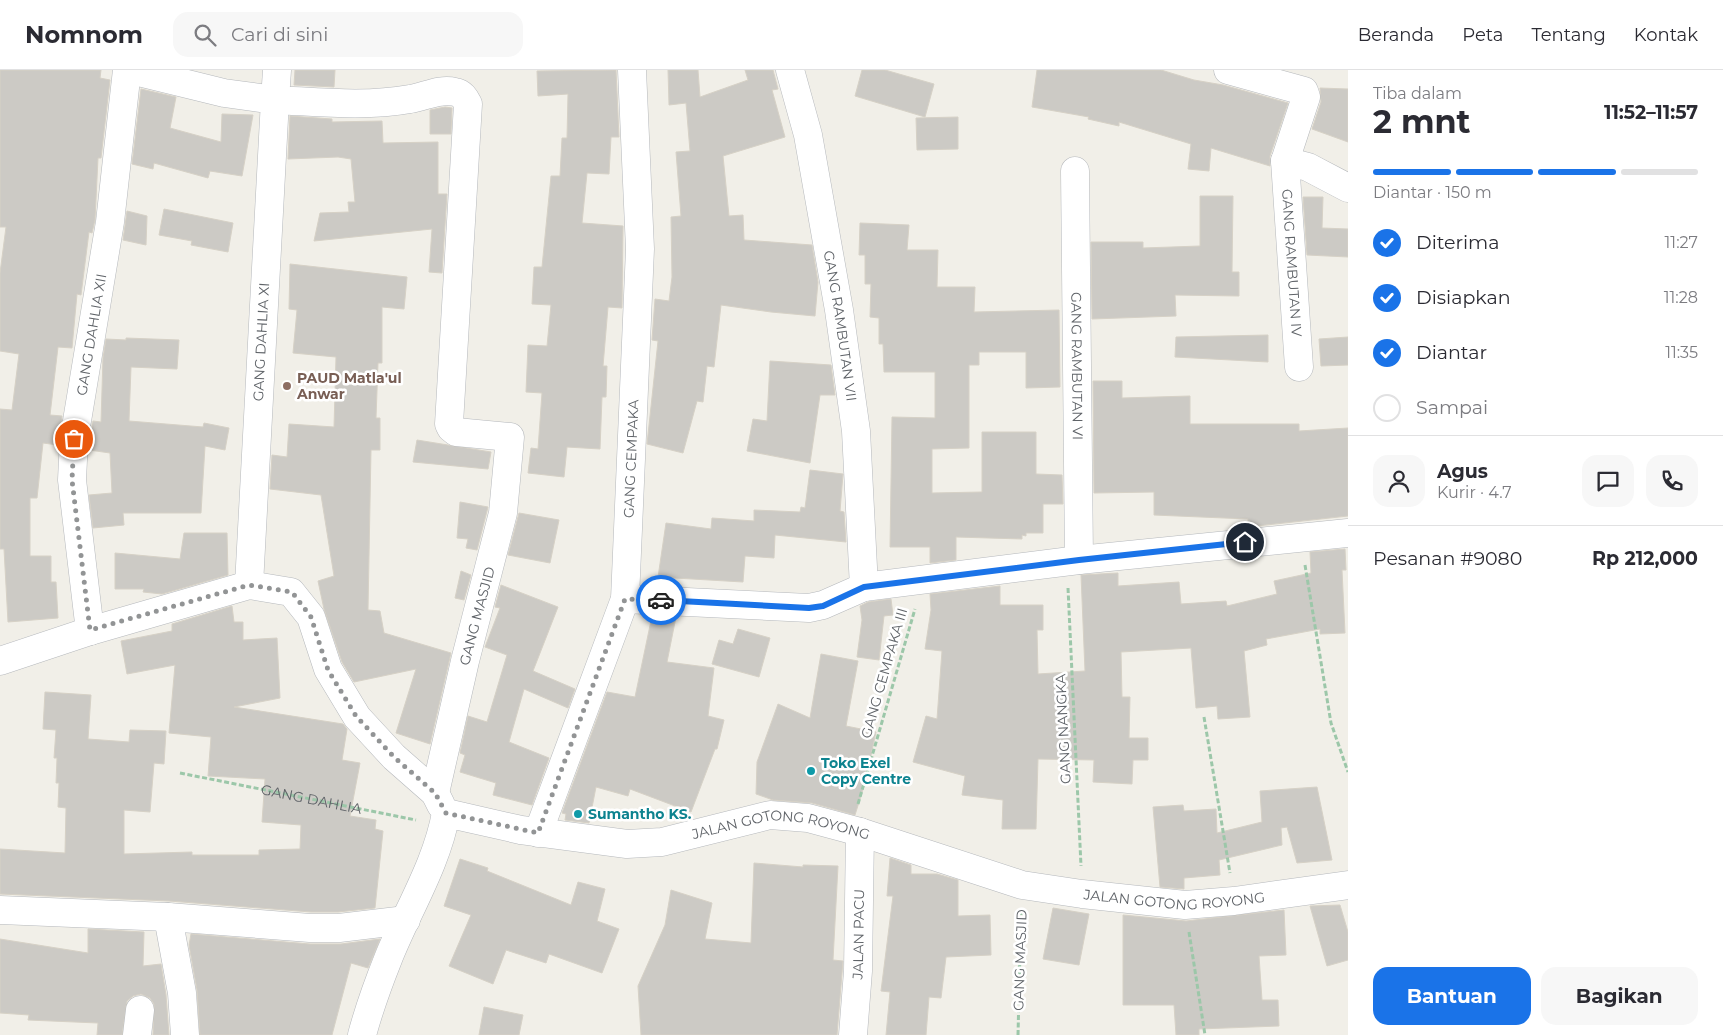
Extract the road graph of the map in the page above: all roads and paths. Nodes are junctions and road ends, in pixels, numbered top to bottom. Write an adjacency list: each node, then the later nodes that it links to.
1 (128, 70): 7 (street); 19 (street, GANG DAHLIA XII)
2 (278, 70): 7 (street, GANG DAHLIA XI)
3 (632, 70): 18 (street, GANG CEMPAKA)
4 (790, 70): 17 (street, GANG RAMBUTAN VII)
5 (1228, 70): 8 (street)
6 (453, 81): 7 (street); 24 (street, GANG MASJID)
7 (275, 100): 16 (street, GANG DAHLIA XI)
8 (1285, 161): 10 (street); 11 (street, GANG RAMBUTAN IV)
9 (1075, 171): 14 (street, GANG RAMBUTAN VI)
10 (1348, 188)
11 (1299, 367)
12 (1348, 533): 13 (street)
13 (1300, 536): 14 (street); 22 (path)
14 (1073, 561): 15 (street); 29 (path, GANG NANGKA)
15 (923, 581): 17 (street); 25 (path, GANG CEMPAKA III)
16 (249, 585): 19 (street); 24 (street)
17 (864, 587): 18 (street)
18 (625, 599): 26 (street, GANG CEMPAKA)
19 (90, 630): 20 (street)
20 (0, 661)
21 (1204, 716): 30 (path)
22 (1348, 772)
23 (180, 773): 24 (path, GANG DAHLIA)
24 (441, 810): 26 (street, JALAN GOTONG ROYONG); 34 (street)
25 (856, 830): 26 (street, JALAN GOTONG ROYONG); 27 (street, JALAN GOTONG ROYONG); 37 (street, JALAN PACU)
26 (538, 833)
27 (1022, 885): 29 (street, JALAN GOTONG ROYONG); 38 (path, GANG MASJID)
28 (1348, 885): 30 (street, JALAN GOTONG ROYONG)
29 (1082, 894): 31 (street, JALAN GOTONG ROYONG)
30 (1234, 901): 31 (street, JALAN GOTONG ROYONG)
31 (1184, 905): 39 (path)
32 (0, 910): 33 (street)
33 (168, 917): 34 (street); 35 (street)
34 (406, 920): 36 (street)
35 (185, 1035)
36 (362, 1035)
37 (854, 1035)
38 (1018, 1035)
39 (1205, 1035)

